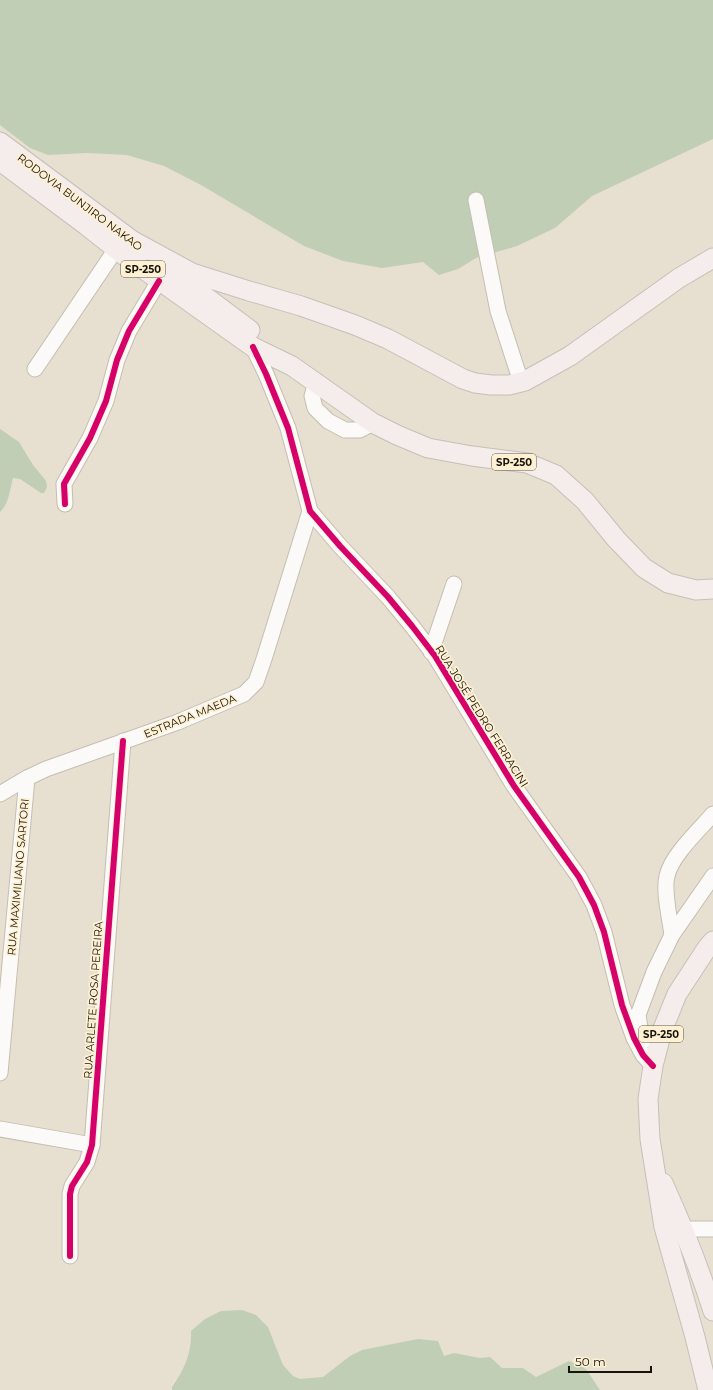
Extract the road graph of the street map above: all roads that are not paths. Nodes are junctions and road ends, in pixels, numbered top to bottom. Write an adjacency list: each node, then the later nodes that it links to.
1 (0, 142): 5 (main road, RODOVIA BUNJIRO NAKAO / SP-250)
2 (0, 161): 4 (main road, RODOVIA BUNJIRO NAKAO / SP-250)
3 (476, 200): 14 (street)
4 (87, 226): 6 (main road, RODOVIA BUNJIRO NAKAO / SP-250); 9 (main road)
5 (135, 242): 9 (main road, RODOVIA BUNJIRO NAKAO / SP-250); 10 (main road)
6 (116, 249): 8 (main road, RODOVIA BUNJIRO NAKAO / SP-250); 13 (street)
7 (713, 258): 14 (main road)
8 (159, 281): 11 (main road, RODOVIA BUNJIRO NAKAO / SP-250); 15 (street)
9 (193, 287): 10 (main road); 12 (main road, RODOVIA BUNJIRO NAKAO / SP-250)
10 (249, 291): 14 (main road)
11 (252, 348): 12 (main road, RODOVIA BUNJIRO NAKAO / SP-250); 16 (street, RUA JOSÉ PEDRO FERRACINI)
12 (292, 366): 18 (main road, RODOVIA BUNJIRO NAKAO / SP-250)
13 (35, 369)
14 (521, 382)
15 (65, 504)
16 (310, 511): 19 (street, RUA JOSÉ PEDRO FERRACINI); 20 (street, ESTRADA MAEDA)
17 (454, 584): 19 (street)
18 (713, 589)
19 (431, 652): 27 (street, RUA JOSÉ PEDRO FERRACINI)
20 (123, 741): 21 (street, ESTRADA MAEDA); 31 (street, RUA ARLETE ROSA PEREIRA)
21 (28, 778): 22 (street, ESTRADA MAEDA); 28 (street, RUA MAXIMILIANO SARTORI)
22 (0, 794)
23 (713, 814): 25 (street)
24 (713, 876): 25 (street)
25 (672, 935): 27 (street)
26 (713, 941): 27 (main road, SP-250)
27 (655, 1059): 30 (main road, SP-250)
28 (0, 1073)
29 (0, 1129): 31 (street)
30 (650, 1140): 32 (main road, SP-250); 36 (main road)
31 (92, 1144): 34 (street, RUA ARLETE ROSA PEREIRA)
32 (684, 1229): 33 (street); 35 (main road, SP-250)
33 (713, 1229)
34 (70, 1256)
35 (713, 1311)
36 (708, 1390)

